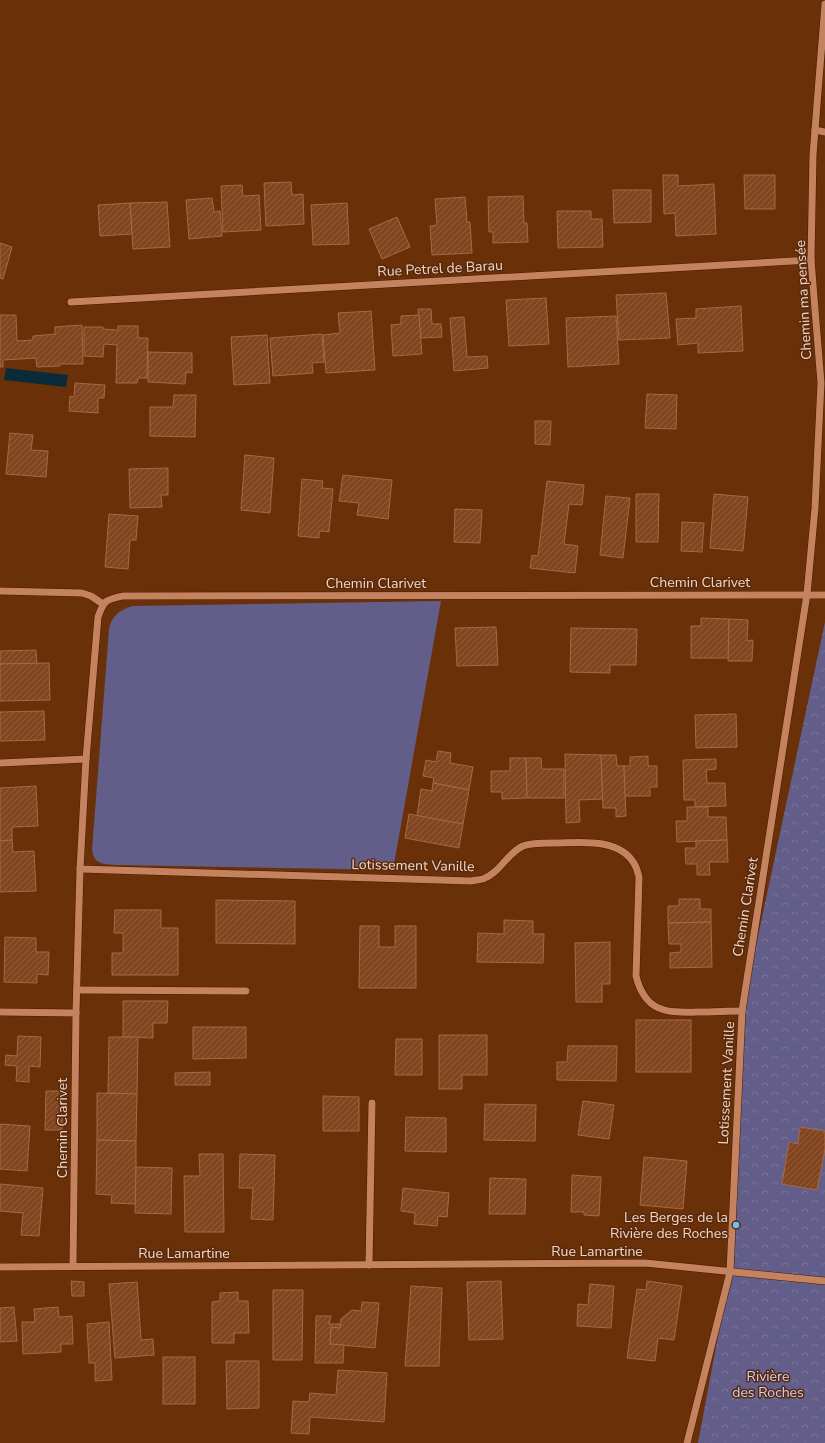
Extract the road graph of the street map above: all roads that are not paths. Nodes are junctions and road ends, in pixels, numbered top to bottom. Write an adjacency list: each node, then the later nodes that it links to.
1 (825, 4): 2 (street, Chemin ma pensée)
2 (815, 130): 3 (street); 4 (street, Chemin ma pensée)
3 (825, 132)
4 (811, 260): 5 (street, Rue Petrel de Barau); 7 (street, Chemin ma pensée)
5 (71, 302)
6 (0, 591): 9 (street)
7 (807, 594): 8 (street, Chemin Clarivet); 9 (street, Chemin Clarivet); 15 (street, Chemin Clarivet)
8 (825, 595)
9 (103, 604): 10 (street, Chemin Clarivet)
10 (86, 759): 11 (street); 12 (street, Chemin Clarivet)
11 (0, 763)
12 (80, 869): 13 (street, Chemin Clarivet); 15 (street, Lotissement Vanille)
13 (77, 990): 14 (street); 17 (street, Chemin Clarivet)
14 (246, 991)
15 (742, 1011): 22 (street, Lotissement Vanille)
16 (0, 1012): 17 (street)
17 (76, 1013): 20 (street, Chemin Clarivet)
18 (372, 1103): 19 (street)
19 (369, 1265): 20 (street, Rue Lamartine); 22 (street, Rue Lamartine)
20 (74, 1266): 21 (street, Rue Lamartine)
21 (0, 1267)
22 (730, 1272): 23 (street, Rue Lamartine); 24 (street, Lotissement Vanille)
23 (825, 1281)
24 (687, 1443)

